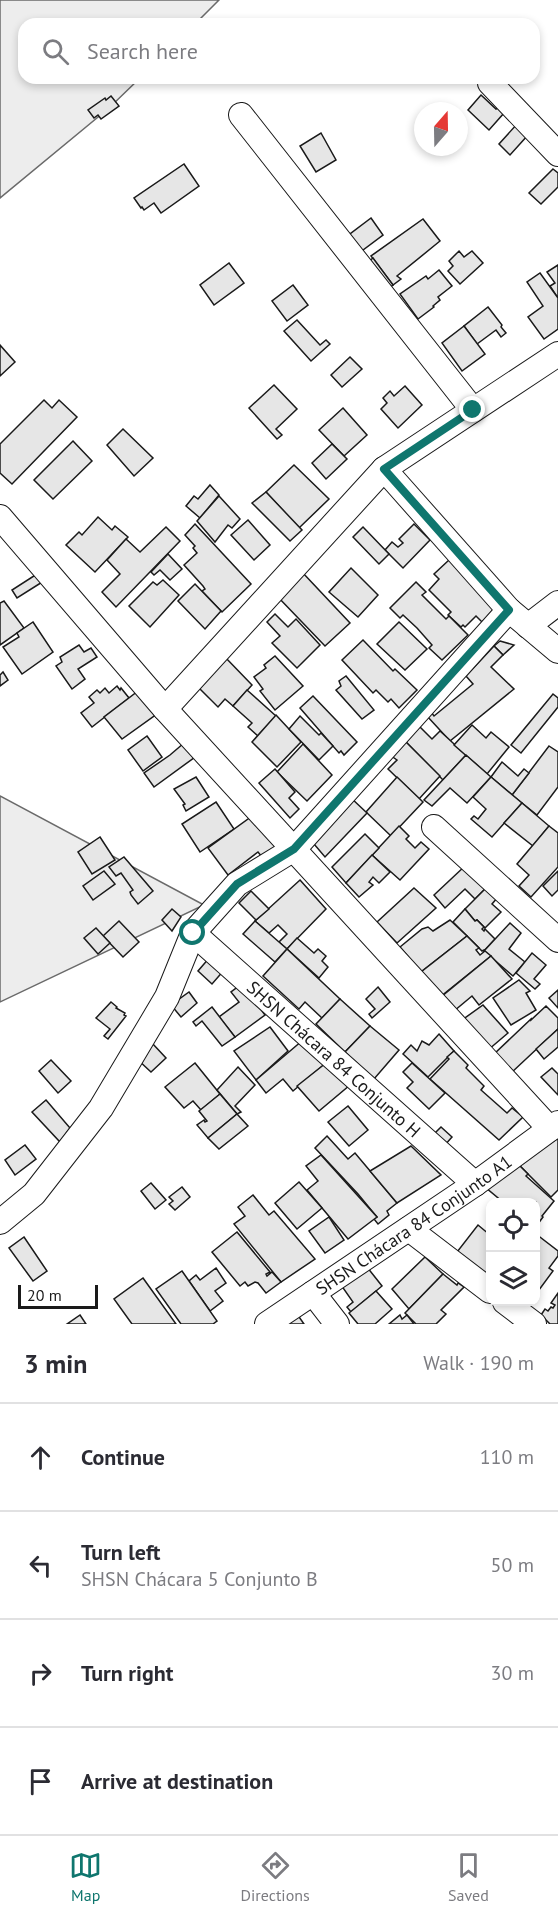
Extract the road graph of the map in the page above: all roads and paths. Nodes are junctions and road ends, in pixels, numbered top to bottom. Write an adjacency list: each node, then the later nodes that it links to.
1 (491, 84): 3 (street)
2 (241, 116): 5 (street)
3 (558, 154)
4 (558, 354): 5 (street)
5 (473, 410): 6 (street)
6 (384, 469): 9 (street); 12 (street)
7 (0, 517): 12 (street)
8 (558, 603): 10 (street)
9 (509, 610): 10 (street); 14 (street)
10 (528, 626): 11 (street)
11 (558, 651)
12 (165, 709): 14 (street)
13 (434, 827): 16 (street)
14 (294, 849): 15 (street); 17 (street)
15 (193, 933): 18 (street, SHSN Chácara 84 Conjunto H); 19 (street)
16 (558, 940)
17 (554, 1126): 18 (street, SHSN Chácara 84 Conjunto A1)
18 (475, 1184): 20 (street, SHSN Chácara 84 Conjunto A1)
19 (0, 1222)
20 (409, 1229): 21 (street); 22 (street, SHSN Chácara 84 Conjunto A1)
21 (486, 1288)
22 (313, 1293): 24 (street, SHSN Chácara 84 Conjunto A1); 25 (street)
23 (510, 1306): 26 (street)
24 (267, 1324)
25 (338, 1324)
26 (534, 1324)

